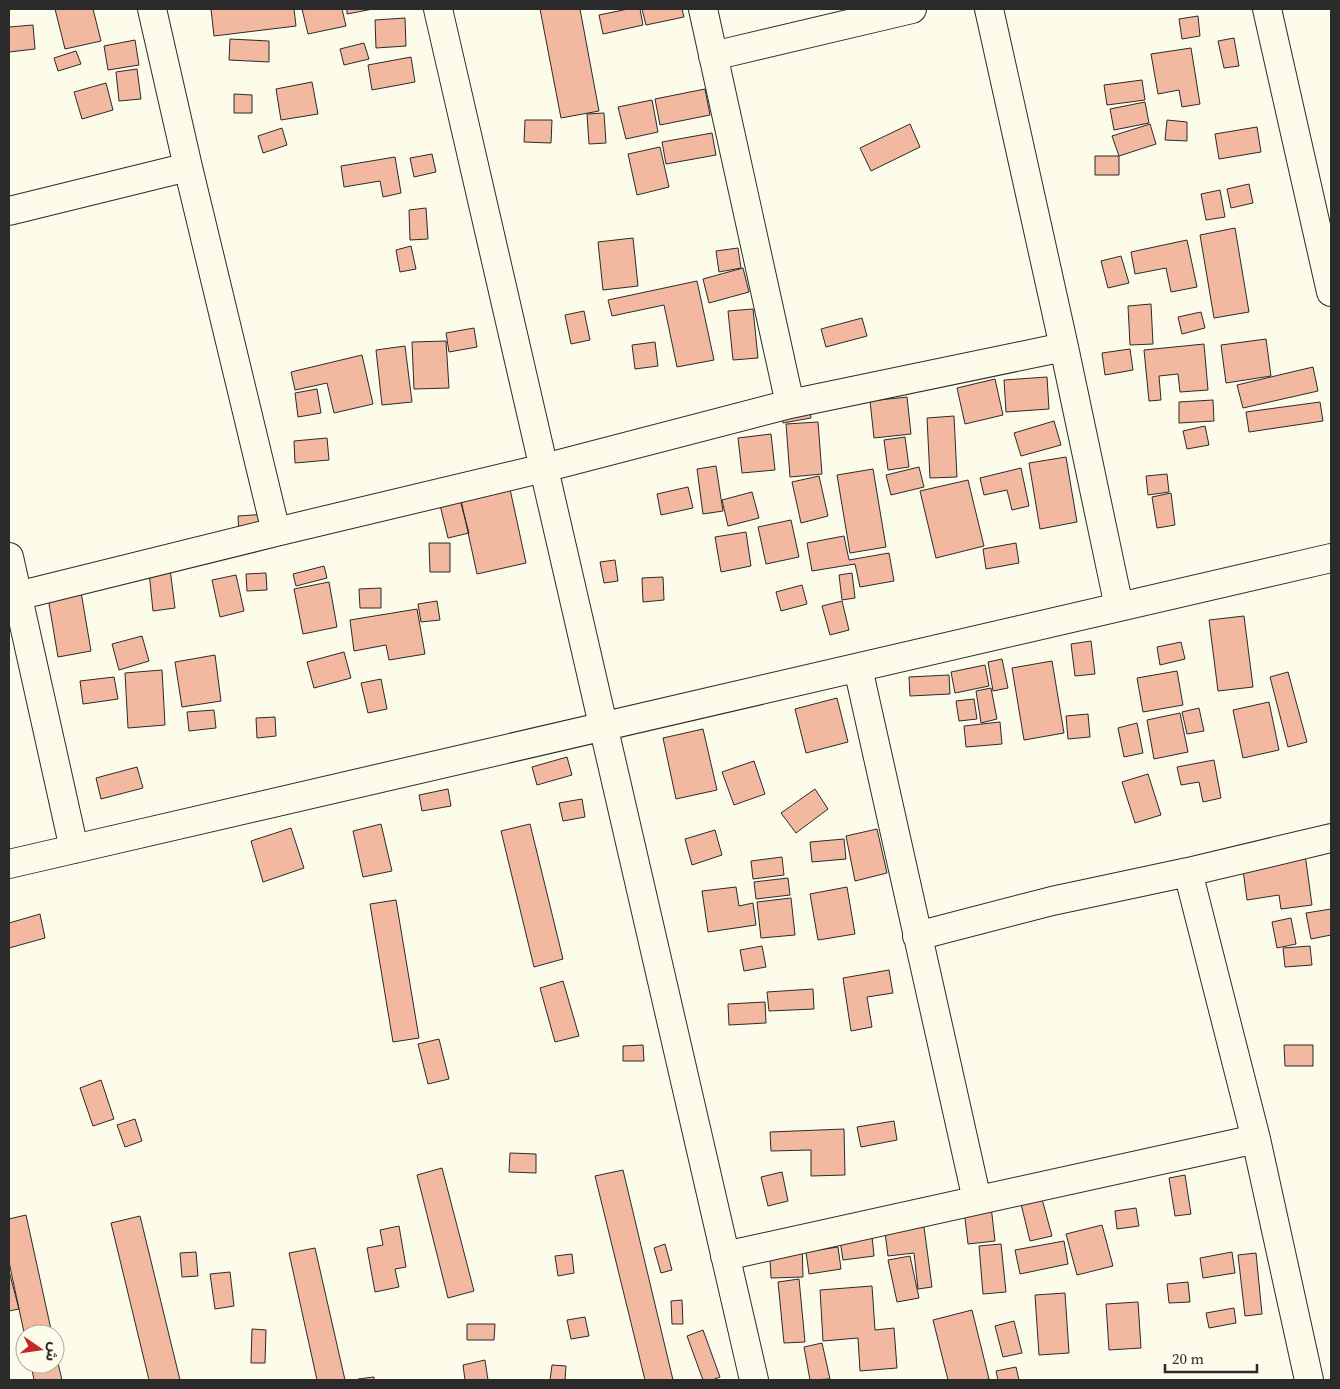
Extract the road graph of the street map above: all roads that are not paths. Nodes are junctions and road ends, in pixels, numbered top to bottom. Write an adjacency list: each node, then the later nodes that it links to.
1 (152, 9): 8 (street)
2 (438, 9): 13 (street)
3 (704, 9): 7 (street)
4 (912, 9): 7 (street)
5 (989, 9): 11 (street)
6 (1267, 9): 10 (street)
7 (713, 56): 12 (street)
8 (188, 167): 9 (street); 14 (street)
9 (9, 211)
10 (1330, 282)
11 (1064, 347): 12 (street); 18 (street)
12 (790, 404): 13 (street)
13 (544, 468): 14 (street); 20 (street)
14 (276, 532): 17 (street)
15 (9, 557): 17 (street)
16 (1331, 558): 18 (street)
17 (17, 596): 22 (street)
18 (1119, 607): 19 (street)
19 (858, 668): 20 (street); 25 (street)
20 (603, 726): 22 (street); 28 (street)
21 (1331, 838): 24 (street)
22 (74, 849): 23 (street)
23 (9, 864)
24 (1188, 872): 25 (street); 26 (street)
25 (917, 936): 27 (street)
26 (1256, 1139): 27 (street); 30 (street)
27 (978, 1200): 28 (street)
28 (725, 1256): 29 (street)
29 (754, 1380)
30 (1309, 1380)

